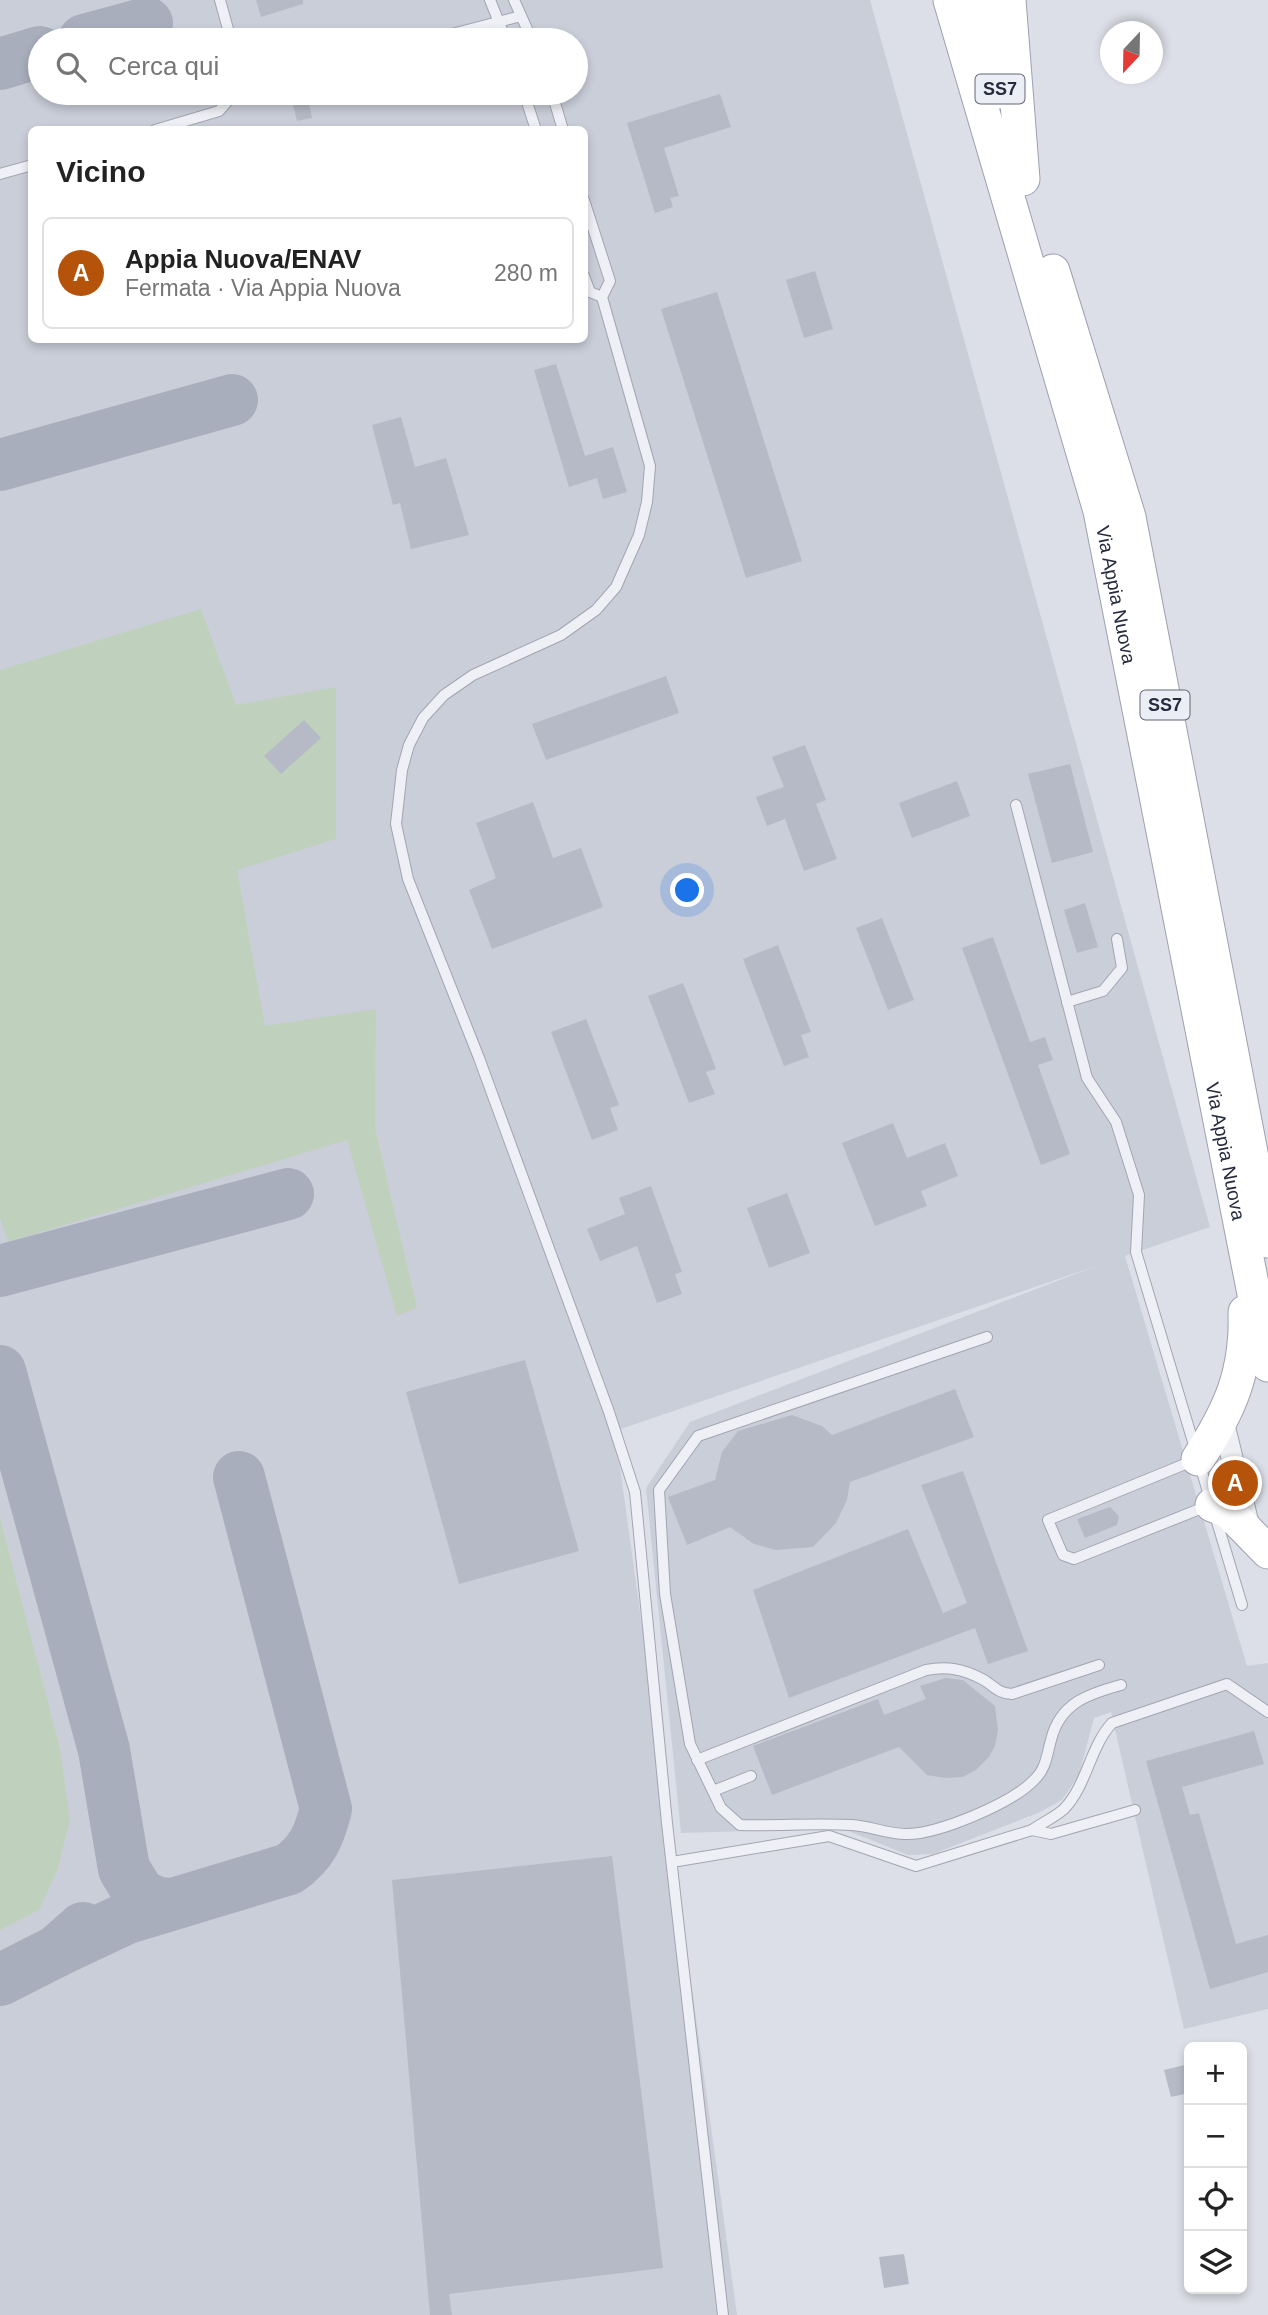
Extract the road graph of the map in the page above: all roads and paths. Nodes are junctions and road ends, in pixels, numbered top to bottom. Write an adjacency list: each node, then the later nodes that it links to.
1 (220, 0): 10 (lane)
2 (490, 0): 9 (lane)
3 (514, 0): 8 (lane)
4 (930, 0): 21 (main road)
5 (950, 0): 21 (main road, Via Appia Nuova / SS7)
6 (976, 0): 21 (main road, Via Appia Nuova / SS7)
7 (1009, 0): 21 (main road)
8 (521, 16): 9 (lane); 13 (lane)
9 (499, 22): 11 (lane); 12 (lane)
10 (228, 28)
11 (476, 28)
12 (501, 28)
13 (526, 28)
14 (224, 105): 17 (lane)
15 (528, 105): 18 (lane)
16 (556, 105): 19 (lane)
17 (168, 126)
18 (535, 126)
19 (562, 126)
20 (28, 166): 22 (lane)
21 (1011, 170): 29 (main road, Via Appia Nuova / SS7)
22 (0, 174)
23 (588, 212): 25 (lane)
24 (588, 286): 25 (lane)
25 (602, 297): 45 (lane)
26 (1016, 805): 28 (lane)
27 (1117, 939): 28 (lane)
28 (1067, 1002): 33 (lane)
29 (1254, 1233): 31 (main road, Via Appia Nuova / SS7); 32 (main road)
30 (987, 1337): 40 (lane)
31 (1268, 1365)
32 (1222, 1417): 33 (main road); 35 (street)
33 (1198, 1459): 34 (lane); 34 (lane)
34 (1212, 1505): 35 (main road); 36 (lane)
35 (1259, 1543)
36 (1242, 1605)
37 (1099, 1665): 40 (lane)
38 (1121, 1685): 42 (lane)
39 (1268, 1712): 44 (lane)
40 (697, 1760): 42 (lane)
41 (751, 1776): 42 (lane)
42 (713, 1791)
43 (1135, 1810): 44 (lane)
44 (1032, 1830): 45 (lane)
45 (671, 1861): 46 (lane)
46 (723, 2315)

